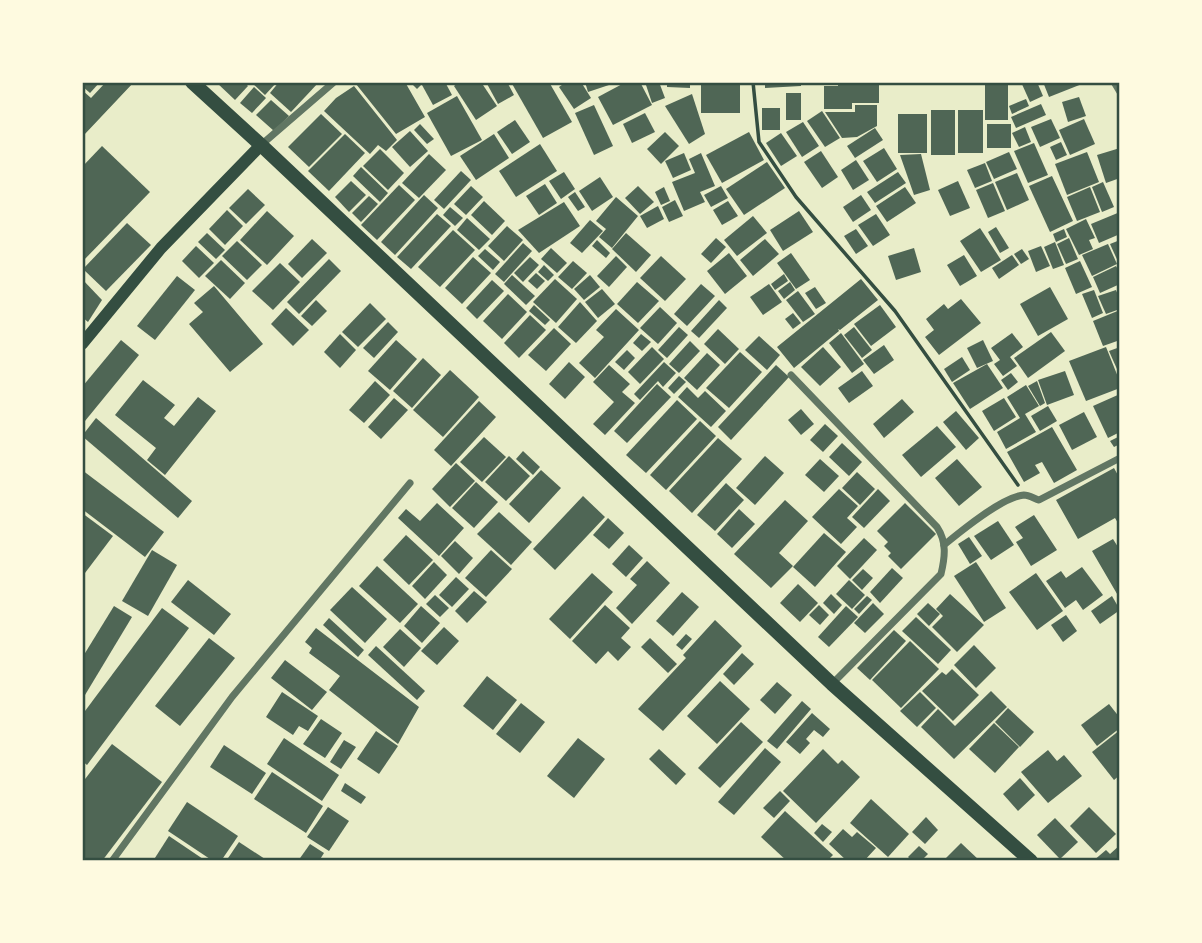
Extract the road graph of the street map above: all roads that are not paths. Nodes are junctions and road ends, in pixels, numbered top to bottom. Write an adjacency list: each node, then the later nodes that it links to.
1 (192, 82): 5 (highway)
2 (334, 82): 5 (street)
3 (1114, 82): 4 (street)
4 (1120, 92)
5 (261, 145): 6 (main road); 11 (highway)
6 (82, 344)
7 (791, 375): 10 (street)
8 (1120, 458): 10 (street)
9 (410, 483): 12 (street)
10 (944, 545): 11 (street)
11 (832, 684): 13 (highway)
12 (112, 861)
13 (1031, 861)

